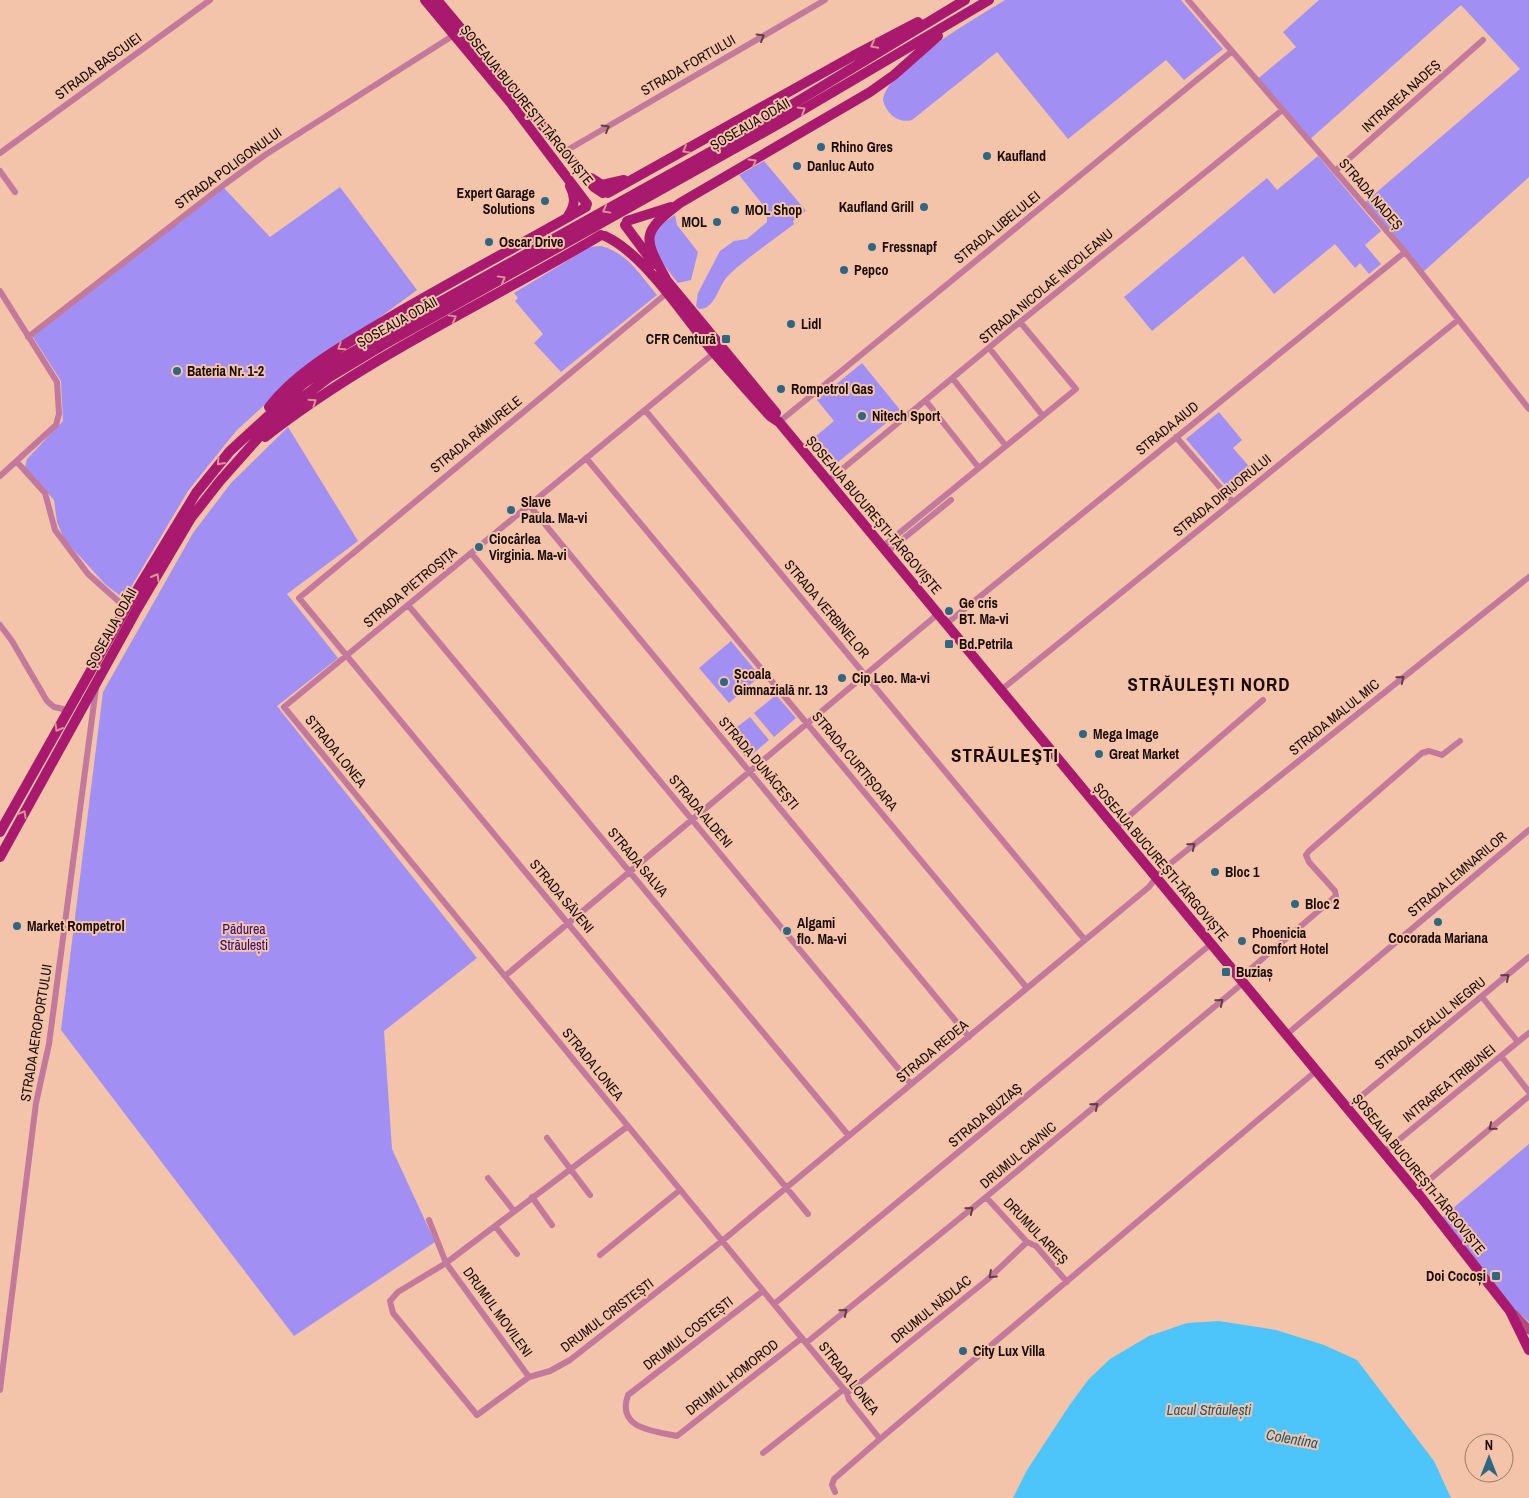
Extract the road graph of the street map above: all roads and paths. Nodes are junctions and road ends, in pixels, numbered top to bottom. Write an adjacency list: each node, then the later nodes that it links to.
1 (210, 0): 13 (street, STRADA BASCUIEI)
2 (425, 0): 9 (main road, ȘOSEAUA BUCUREȘTI-TÂRGOVIȘTE)
3 (437, 0): 14 (main road, ȘOSEAUA BUCUREȘTI-TÂRGOVIȘTE)
4 (825, 0): 14 (street, STRADA FORTULUI, one-way to 4)
5 (965, 0): 15 (main road, one-way to 15); 19 (main road, ȘOSEAUA ODĂII)
6 (989, 0): 8 (main road, ȘOSEAUA ODĂII)
7 (1188, 0): 11 (street, STRADA NADEȘ)
8 (972, 10): 19 (main road, ȘOSEAUA ODĂII, one-way to 8); 22 (main road, one-way to 8)
9 (454, 35): 16 (main road, ȘOSEAUA BUCUREȘTI-TÂRGOVIȘTE); 34 (street, STRADA POLIGONULUI)
10 (1483, 40): 18 (street, INTRAREA NADEȘ)
11 (1231, 52): 12 (street, STRADA NADEȘ); 42 (street, STRADA LIBELULEI)
12 (1281, 111): 18 (street, STRADA NADEȘ); 33 (street, STRADA NICOLAE NICOLEANU)
13 (0, 153)
14 (565, 154): 15 (main road); 21 (main road, ȘOSEAUA BUCUREȘTI-TÂRGOVIȘTE)
15 (654, 167): 21 (main road)
16 (561, 168): 23 (main road, ȘOSEAUA BUCUREȘTI-TÂRGOVIȘTE); 24 (main road)
17 (0, 171): 20 (street)
18 (1335, 171): 28 (street, STRADA NADEȘ)
19 (651, 191): 27 (main road, ȘOSEAUA ODĂII)
20 (15, 192)
21 (606, 193): 23 (main road); 25 (main road)
22 (680, 204): 25 (main road); 29 (main road)
23 (587, 206): 24 (main road); 26 (main road)
24 (565, 219): 43 (main road, one-way to 43)
25 (626, 223): 26 (main road); 29 (main road, ȘOSEAUA BUCUREȘTI-TÂRGOVIȘTE)
26 (603, 236): 31 (main road, ȘOSEAUA BUCUREȘTI-TÂRGOVIȘTE); 46 (main road, one-way to 26)
27 (547, 248): 43 (main road, ȘOSEAUA ODĂII); 46 (main road, ȘOSEAUA ODĂII, one-way to 27)
28 (1404, 252): 32 (street, STRADA NADEȘ); 44 (street, STRADA AIUD)
29 (667, 280): 42 (main road, ȘOSEAUA BUCUREȘTI-TÂRGOVIȘTE)
30 (0, 291): 34 (street)
31 (667, 294): 36 (main road, ȘOSEAUA BUCUREȘTI-TÂRGOVIȘTE); 58 (street, STRADA RĂMURELE)
32 (1458, 320): 39 (street, STRADA NADEȘ); 53 (street, STRADA DIRIJORULUI)
33 (1020, 322): 35 (street, STRADA NICOLAE NICOLEANU); 41 (street)
34 (28, 337): 48 (street)
35 (990, 349): 37 (street, STRADA NICOLAE NICOLEANU); 41 (street)
36 (714, 353): 40 (street, STRADA PIETROȘIȚA); 42 (main road, ȘOSEAUA BUCUREȘTI-TÂRGOVIȘTE)
37 (953, 379): 38 (street, STRADA NICOLAE NICOLEANU); 45 (street)
38 (926, 401): 49 (street); 51 (street, STRADA NICOLAE NICOLEANU)
39 (1529, 409)
40 (645, 410): 47 (street, STRADA PIETROȘIȚA); 65 (street, STRADA VERBINELOR)
41 (1043, 416): 45 (street)
42 (778, 422): 51 (main road, ȘOSEAUA BUCUREȘTI-TÂRGOVIȘTE)
43 (254, 428): 60 (main road, ȘOSEAUA ODĂII, one-way to 60)
44 (1176, 437): 53 (street); 62 (street, STRADA AIUD)
45 (1006, 446): 49 (street)
46 (246, 452): 66 (main road, ȘOSEAUA ODĂII, one-way to 46)
47 (586, 458): 54 (street, STRADA PIETROȘIȚA); 71 (street, STRADA CURTIȘOARA)
48 (17, 462): 50 (street); 60 (street)
49 (979, 468): 55 (street)
50 (0, 476)
51 (828, 481): 55 (main road, ȘOSEAUA BUCUREȘTI-TÂRGOVIȘTE)
52 (951, 500): 55 (street)
53 (1233, 502): 67 (street, STRADA DIRIJORULUI)
54 (529, 505): 56 (street, STRADA PIETROȘIȚA); 73 (street, STRADA DUNĂCEȘTI)
55 (885, 550): 61 (main road, ȘOSEAUA BUCUREȘTI-TÂRGOVIȘTE)
56 (471, 553): 59 (street, STRADA PIETROȘIȚA); 74 (street, STRADA ALDENI)
57 (1529, 577): 80 (street, STRADA MALUL MIC, one-way to 57)
58 (301, 594): 64 (street, STRADA SĂVENI)
59 (408, 605): 64 (street, STRADA PIETROȘIȚA); 79 (street, STRADA SALVA)
60 (126, 608): 70 (main road, ȘOSEAUA ODĂII)
61 (938, 614): 62 (main road, ȘOSEAUA BUCUREȘTI-TÂRGOVIȘTE); 65 (street)
62 (946, 624): 67 (main road, ȘOSEAUA BUCUREȘTI-TÂRGOVIȘTE)
63 (0, 625): 70 (street)
64 (346, 656): 69 (street, STRADA PIETROȘIȚA); 81 (street, STRADA SĂVENI)
65 (866, 675): 71 (street); 82 (street, STRADA VERBINELOR)
66 (97, 680): 78 (main road, ȘOSEAUA ODĂII, one-way to 66); 129 (street, STRADA AEROPORTULUI)
67 (1001, 690): 75 (main road, ȘOSEAUA BUCUREȘTI-TÂRGOVIȘTE)
68 (1263, 700): 75 (street)
69 (284, 707): 85 (street, STRADA LONEA)
70 (68, 710): 77 (main road, ȘOSEAUA ODĂII, one-way to 77)
71 (807, 724): 73 (street); 87 (street, STRADA CURTIȘOARA)
72 (1460, 741): 86 (street, DRUMUL CAVNIC)
73 (750, 772): 74 (street); 91 (street, STRADA DUNĂCEȘTI)
74 (692, 820): 79 (street); 95 (street, STRADA ALDENI)
75 (1115, 828): 80 (main road, ȘOSEAUA BUCUREȘTI-TÂRGOVIȘTE)
76 (1529, 830): 90 (street, STRADA LEMNARILOR)
77 (0, 832)
78 (0, 857)
79 (630, 872): 81 (street); 100 (street, STRADA SALVA)
80 (1156, 878): 82 (street, STRADA REDEA); 83 (main road, ȘOSEAUA BUCUREȘTI-TÂRGOVIȘTE)
81 (568, 924): 85 (street); 105 (street, STRADA SĂVENI)
82 (1086, 940): 87 (street, STRADA REDEA)
83 (1211, 944): 86 (main road, ȘOSEAUA BUCUREȘTI-TÂRGOVIȘTE); 123 (street, STRADA BUZIAȘ)
84 (1529, 957): 88 (street, STRADA DEALUL NEGRU, one-way to 84)
85 (505, 976): 99 (street, STRADA LONEA)
86 (1242, 981): 90 (main road, ȘOSEAUA BUCUREȘTI-TÂRGOVIȘTE); 109 (street, DRUMUL CAVNIC, one-way to 86)
87 (1027, 988): 91 (street, STRADA REDEA)
88 (1482, 997): 92 (street); 98 (street, STRADA DEALUL NEGRU)
89 (1529, 1032): 92 (street, INTRAREA TRIBUNEI)
90 (1286, 1035): 94 (main road, ȘOSEAUA BUCUREȘTI-TÂRGOVIȘTE)
91 (969, 1037): 95 (street, STRADA REDEA)
92 (1518, 1042): 93 (street, INTRAREA TRIBUNEI)
93 (1501, 1056): 96 (street); 102 (street, INTRAREA TRIBUNEI)
94 (1316, 1071): 98 (main road, ȘOSEAUA BUCUREȘTI-TÂRGOVIȘTE); 121 (street)
95 (911, 1084): 100 (street, STRADA REDEA)
96 (1529, 1092)
97 (1529, 1096): 107 (street, one-way to 107)
98 (1347, 1108): 102 (main road, ȘOSEAUA BUCUREȘTI-TÂRGOVIȘTE)
99 (628, 1126): 103 (street); 106 (street, STRADA LONEA)
100 (849, 1136): 105 (street, STRADA REDEA)
101 (547, 1138): 103 (street)
102 (1384, 1152): 107 (main road, ȘOSEAUA BUCUREȘTI-TÂRGOVIȘTE)
103 (570, 1169): 108 (street); 110 (street)
104 (488, 1178): 111 (street)
105 (787, 1188): 112 (street, STRADA SĂVENI); 116 (street, STRADA REDEA)
106 (680, 1190): 116 (street, STRADA LONEA); 119 (street)
107 (1416, 1191): 124 (main road, ȘOSEAUA BUCUREȘTI-TÂRGOVIȘTE)
108 (590, 1195)
109 (986, 1197): 117 (street, DRUMUL ARIEȘ); 126 (street, DRUMUL CAVNIC, one-way to 109)
110 (532, 1198): 111 (street); 114 (street)
111 (514, 1211): 115 (street)
112 (808, 1214)
113 (429, 1220): 120 (street, DRUMUL MOVILENI)
114 (552, 1224)
115 (495, 1226): 118 (street); 120 (street)
116 (722, 1241): 122 (street, STRADA LONEA); 128 (street, DRUMUL CRISTEȘTI)
117 (1027, 1242): 121 (street, DRUMUL ARIEȘ); 130 (street, DRUMUL NĂDLAC, one-way to 130)
118 (517, 1254)
119 (600, 1255)
120 (446, 1263): 128 (street, DRUMUL MOVILENI); 128 (street, DRUMUL CRISTEȘTI)
121 (1067, 1282): 132 (street)
122 (763, 1291): 123 (street, STRADA LONEA); 131 (street, DRUMUL COSTEȘTI)
123 (774, 1304): 126 (street, STRADA LONEA)
124 (1510, 1311): 125 (main road); 127 (main road, ȘOSEAUA BUCUREȘTI-TÂRGOVIȘTE)
125 (1529, 1330)
126 (804, 1340): 130 (street, STRADA LONEA); 131 (street, DRUMUL HOMOROD)
127 (1529, 1350)
128 (529, 1376)
129 (0, 1390)
130 (846, 1391): 132 (street, STRADA LONEA); 133 (street, DRUMUL NĂDLAC)
131 (677, 1436)
132 (880, 1439): 134 (street)
133 (763, 1454)
134 (835, 1492)

